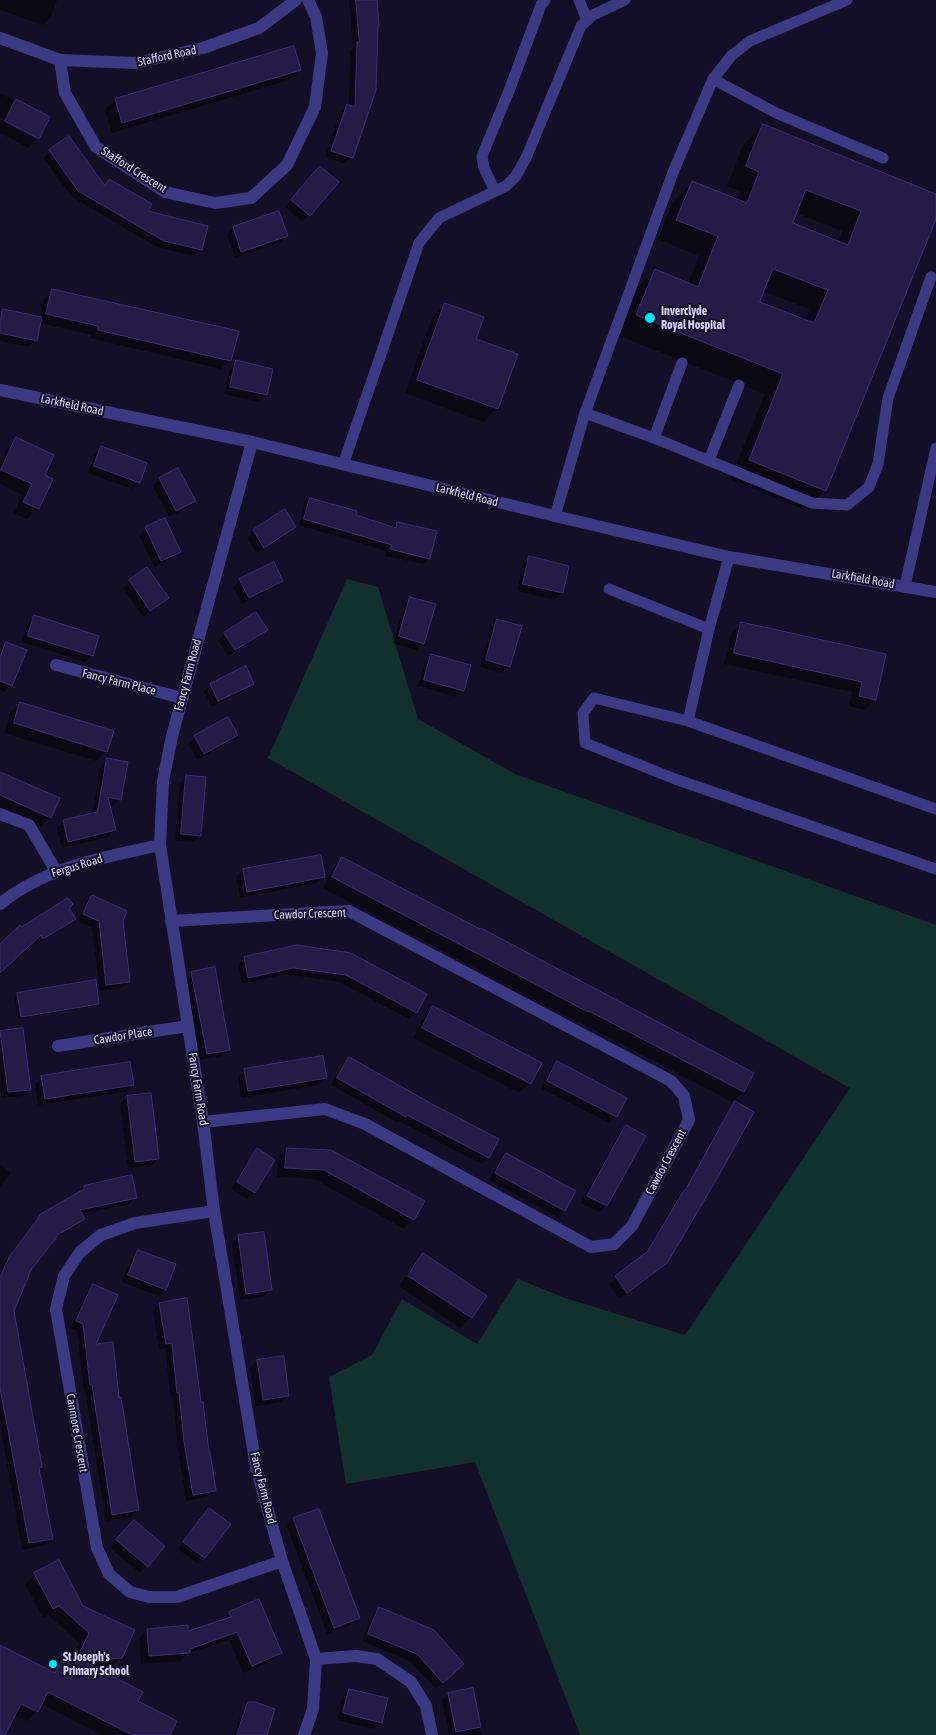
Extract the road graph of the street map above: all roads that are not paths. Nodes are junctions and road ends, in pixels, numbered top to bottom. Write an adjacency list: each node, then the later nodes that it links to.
1 (296, 0): 9 (street, Stafford Road)
2 (308, 0): 9 (street, Stafford Crescent)
3 (545, 0): 12 (lane)
4 (579, 0): 7 (lane)
5 (625, 0): 7 (lane)
6 (847, 0): 10 (lane)
7 (587, 20): 12 (lane)
8 (0, 38): 9 (street, Stafford Road)
9 (60, 60)
10 (713, 78): 11 (lane); 17 (lane)
11 (884, 158)
12 (496, 191): 22 (lane)
13 (931, 277): 21 (lane)
14 (682, 363): 18 (lane)
15 (739, 385): 21 (lane)
16 (0, 390): 19 (street, Larkfield Road)
17 (585, 413): 18 (lane); 23 (lane)
18 (654, 438): 21 (lane)
19 (252, 442): 22 (street, Larkfield Road); 30 (street, Fancy Farm Road)
20 (936, 448): 25 (lane)
21 (709, 460)
22 (343, 465): 23 (street, Larkfield Road)
23 (555, 516): 24 (street, Larkfield Road)
24 (729, 557): 25 (street, Larkfield Road); 28 (lane)
25 (905, 586): 27 (street, Larkfield Road)
26 (608, 589): 28 (lane)
27 (936, 592)
28 (709, 629): 31 (lane)
29 (56, 665): 30 (street, Fancy Farm Place)
30 (182, 698): 34 (street, Fancy Farm Road)
31 (688, 721): 32 (lane); 35 (lane)
32 (936, 809)
33 (0, 814): 36 (street)
34 (160, 846): 36 (street, Fergus Road); 38 (street, Fancy Farm Road)
35 (936, 869)
36 (56, 871): 37 (street, Fergus Road)
37 (0, 904)
38 (171, 921): 39 (street, Fancy Farm Road); 41 (street, Cawdor Crescent)
39 (188, 1026): 40 (street, Cawdor Place); 41 (street, Fancy Farm Road)
40 (58, 1046)
41 (203, 1122): 42 (street, Fancy Farm Road)
42 (214, 1211): 43 (street, Fancy Farm Road); 43 (street, Canmore Crescent)
43 (282, 1561): 44 (street, Fancy Farm Road)
44 (316, 1659): 45 (street, Fancy Farm Road); 46 (street)
45 (304, 1735)
46 (432, 1735)

